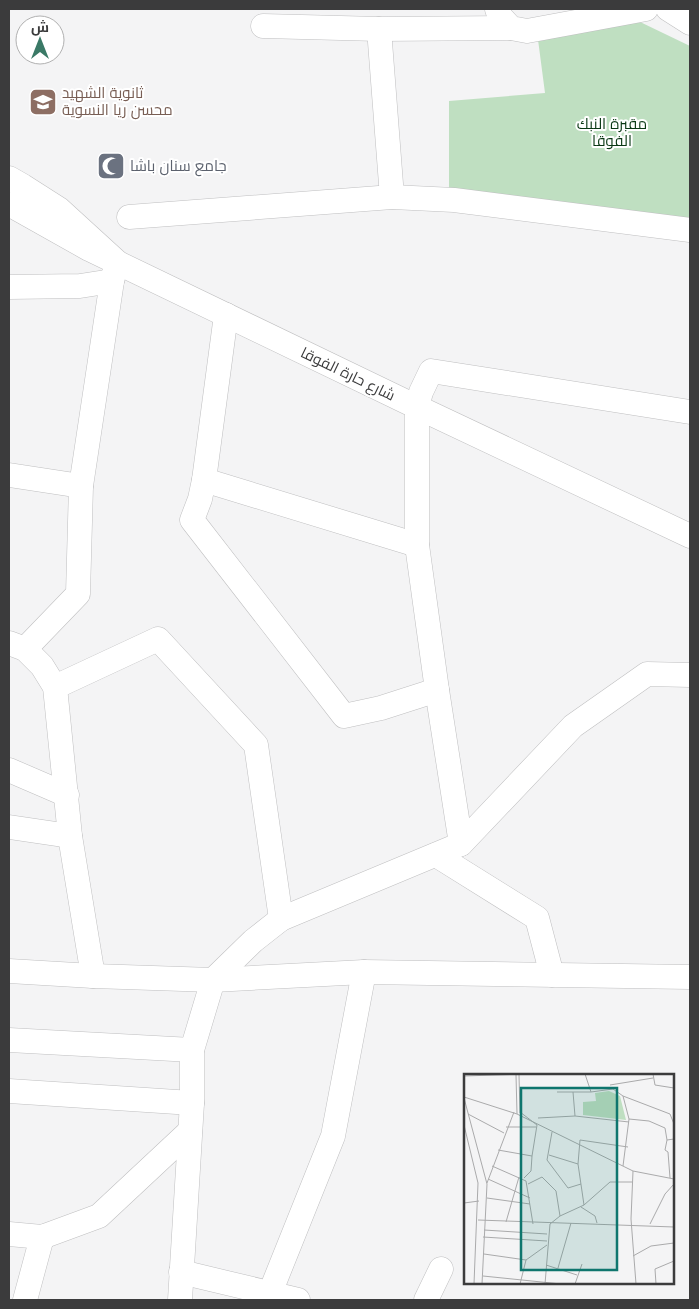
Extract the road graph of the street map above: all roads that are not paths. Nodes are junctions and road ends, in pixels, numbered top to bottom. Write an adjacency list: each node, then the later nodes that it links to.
1 (497, 9): 6 (street)
2 (646, 9): 6 (street)
3 (668, 9): 4 (street)
4 (690, 23)
5 (263, 26): 7 (street)
6 (511, 28): 7 (street)
7 (379, 29): 9 (street)
8 (9, 178): 13 (street)
9 (392, 197): 11 (street); 12 (street)
10 (9, 204): 13 (street, شارع حارة الفوقا)
11 (129, 217)
12 (690, 230)
13 (114, 272): 14 (street); 15 (street, شارع حارة الفوقا); 20 (street)
14 (9, 287)
15 (226, 315): 16 (street, شارع حارة الفوقا); 19 (street)
16 (417, 407): 17 (street); 21 (street, شارع حارة الفوقا); 22 (street)
17 (690, 412)
18 (9, 475): 20 (street)
19 (204, 480): 22 (street); 26 (street)
20 (80, 486): 23 (street)
21 (690, 536)
22 (417, 545): 26 (street)
23 (17, 646): 25 (street)
24 (690, 675): 31 (street)
25 (55, 687): 28 (street); 33 (street)
26 (437, 690): 31 (street)
27 (9, 770): 28 (street)
28 (66, 795): 30 (street)
29 (9, 827): 30 (street)
30 (70, 836): 37 (street)
31 (461, 844): 32 (street)
32 (436, 855): 33 (street); 36 (street)
33 (281, 919): 39 (street)
34 (9, 971): 37 (street)
35 (364, 972): 36 (street); 39 (street); 49 (street)
36 (552, 975): 38 (street)
37 (93, 976): 39 (street)
38 (690, 977)
39 (213, 980): 41 (street)
40 (9, 1040): 41 (street)
41 (192, 1050): 43 (street)
42 (9, 1091): 43 (street)
43 (192, 1103): 44 (street)
44 (190, 1131): 46 (street); 48 (street)
45 (9, 1234): 46 (street)
46 (42, 1237): 50 (street)
47 (441, 1269): 53 (street)
48 (181, 1272): 49 (street); 51 (street)
49 (270, 1293): 52 (street)
50 (25, 1300)
51 (180, 1300)
52 (298, 1300)
53 (426, 1300)

